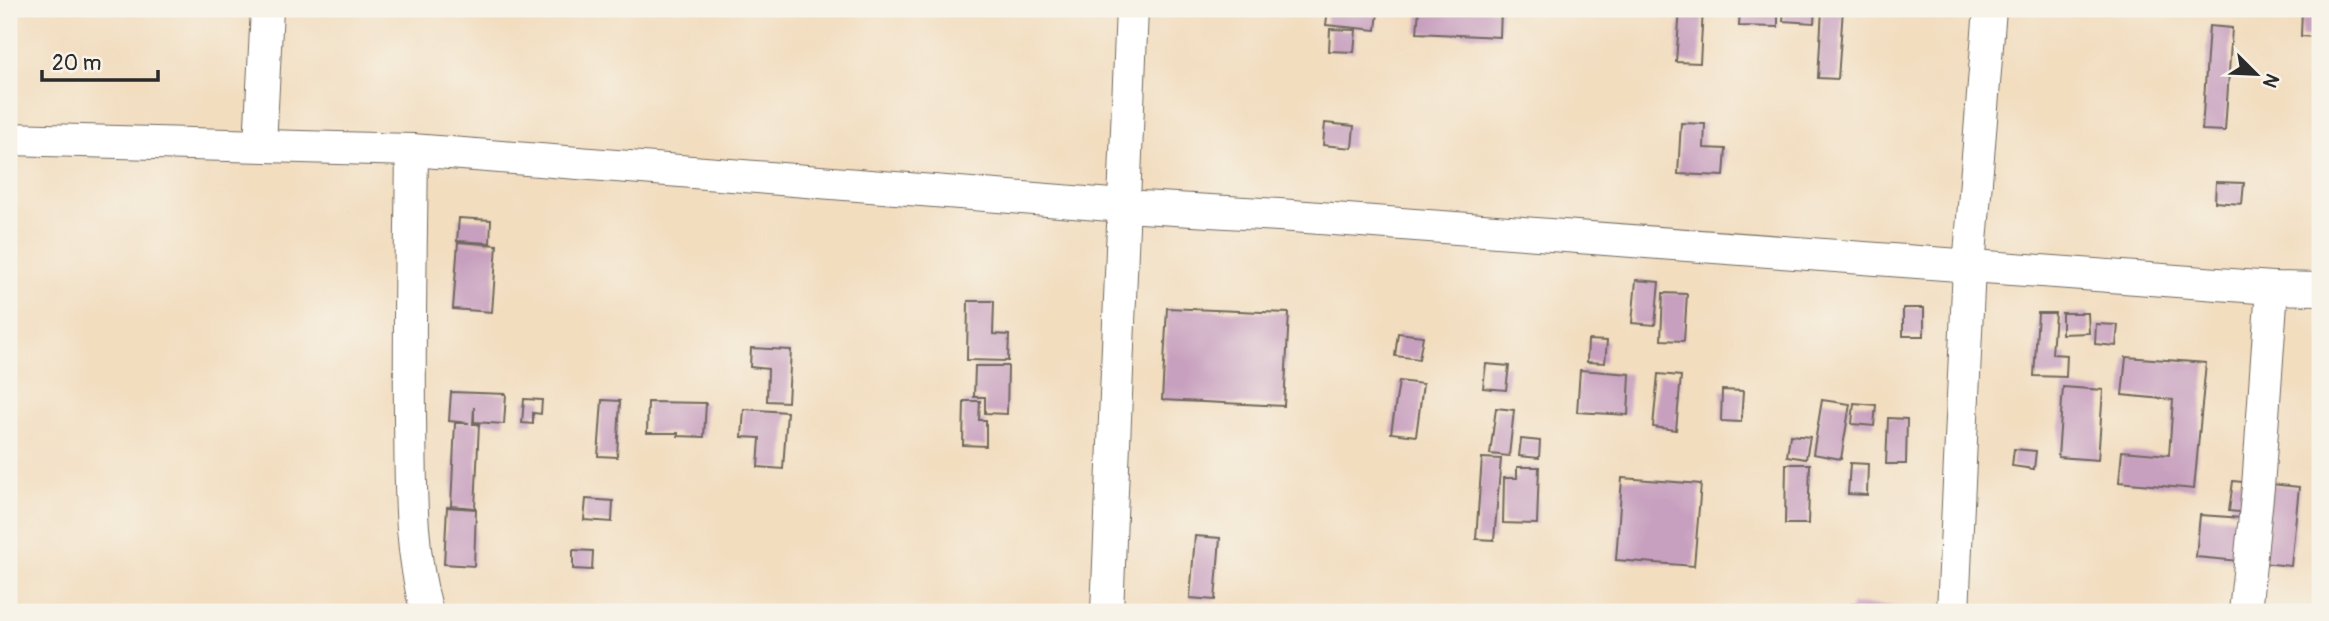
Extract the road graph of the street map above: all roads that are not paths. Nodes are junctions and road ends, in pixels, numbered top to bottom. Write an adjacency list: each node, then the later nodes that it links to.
1 (267, 9): 5 (street)
2 (1132, 9): 7 (street)
3 (1990, 9): 8 (street)
4 (9, 139): 5 (street)
5 (260, 145): 6 (street)
6 (412, 150): 7 (street); 11 (street)
7 (1124, 206): 8 (street); 12 (street)
8 (1969, 267): 9 (street); 13 (street)
9 (2272, 288): 10 (street); 14 (street)
10 (2320, 289)
11 (426, 612)
12 (1107, 612)
13 (1953, 612)
14 (2245, 612)

